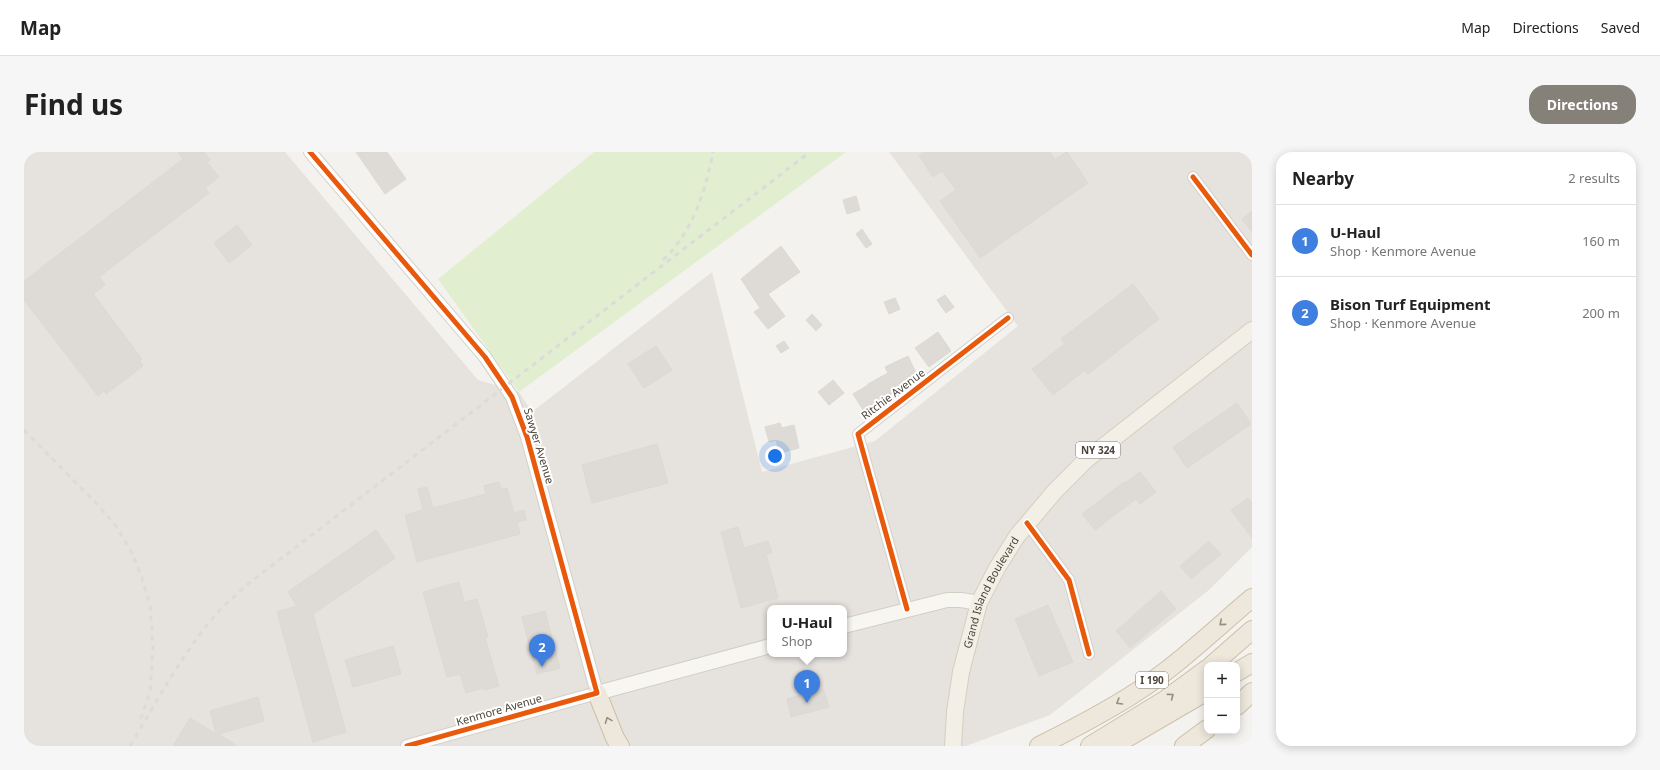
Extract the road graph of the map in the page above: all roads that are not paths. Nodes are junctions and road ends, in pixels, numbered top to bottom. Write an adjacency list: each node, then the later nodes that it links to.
1 (310, 152): 19 (street, Sawyer Avenue)
2 (1193, 177): 3 (street)
3 (1252, 255)
4 (1008, 318): 9 (street, Ritchie Avenue)
5 (1252, 330): 6 (main road, Grand Island Boulevard / NY 324)
6 (1027, 523): 8 (main road, Grand Island Boulevard / NY 324); 13 (street)
7 (1252, 598): 26 (highway, I 190, one-way to 26)
8 (979, 602): 9 (main road); 25 (main road, Grand Island Boulevard / NY 324)
9 (907, 609): 10 (main road)
10 (847, 625)
11 (1252, 630): 14 (highway)
12 (767, 647): 19 (main road, Kenmore Avenue)
13 (1089, 654)
14 (1215, 662)
15 (1252, 663): 16 (highway)
16 (1240, 670)
17 (1204, 671): 27 (highway, I 190, one-way to 17)
18 (1252, 692): 21 (highway)
19 (597, 693): 23 (street, Kenmore Avenue); 24 (highway, one-way to 19)
20 (1204, 693): 28 (highway)
21 (1240, 703)
22 (1204, 731): 29 (highway)
23 (407, 746)
24 (620, 746)
25 (953, 746)
26 (1039, 746)
27 (1090, 746)
28 (1113, 746)
29 (1184, 746)

